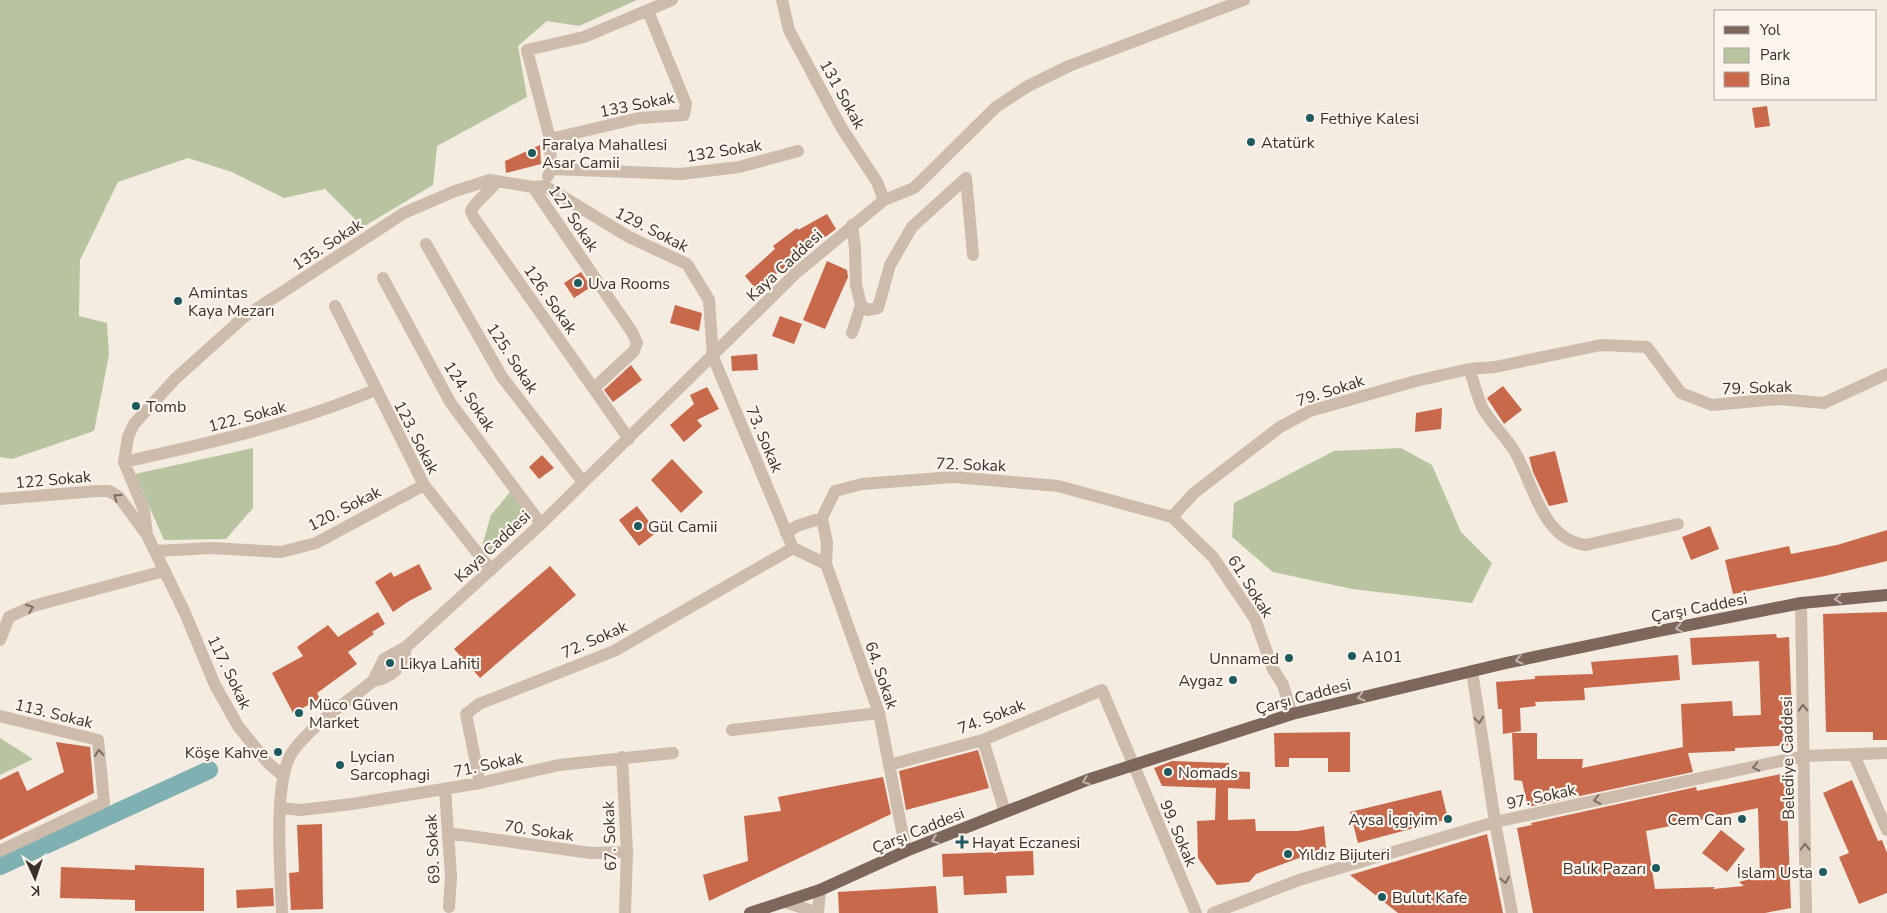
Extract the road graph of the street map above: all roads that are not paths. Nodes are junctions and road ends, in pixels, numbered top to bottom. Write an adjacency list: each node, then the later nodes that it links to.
1 (672, 0): 4 (street)
2 (782, 0): 10 (street, 131 Sokak)
3 (1244, 0): 10 (street, Kaya Caddesi)
4 (648, 11): 5 (street); 5 (street, 133 Sokak)
5 (550, 139): 7 (street)
6 (798, 150): 7 (street, 132 Sokak)
7 (550, 169): 9 (street)
8 (497, 181): 9 (street, 135. Sokak); 21 (street, 126. Sokak); 24 (street, 135. Sokak)
9 (539, 186): 18 (street, 129. Sokak); 21 (street, 127 Sokak)
10 (884, 200): 11 (street, Kaya Caddesi)
11 (852, 225): 15 (street); 18 (street, Kaya Caddesi)
12 (426, 244): 25 (street, 125. Sokak)
13 (974, 255): 15 (street)
14 (383, 278): 30 (street, 124. Sokak)
15 (861, 305): 17 (street)
16 (335, 306): 22 (street, 123. Sokak)
17 (852, 333)
18 (713, 357): 23 (street, Kaya Caddesi); 32 (street, 73. Sokak)
19 (1469, 368): 20 (street, 79. Sokak); 28 (street, 79. Sokak); 31 (street)
20 (1887, 374)
21 (594, 388): 23 (street, 126. Sokak)
22 (375, 390): 24 (street, 122. Sokak); 26 (street, 123. Sokak)
23 (629, 439): 25 (street, Kaya Caddesi)
24 (124, 462): 33 (street)
25 (583, 482): 30 (street, Kaya Caddesi)
26 (424, 485): 35 (street, 120. Sokak); 37 (street, 123. Sokak)
27 (0, 499): 33 (street, 122 Sokak, one-way to 27)
28 (1172, 517): 29 (street, 72. Sokak); 45 (street, 61. Sokak)
29 (822, 518): 32 (street); 36 (street)
30 (541, 524): 37 (street, Kaya Caddesi)
31 (1678, 524)
32 (786, 533): 34 (street)
33 (147, 535): 35 (street, 122 Sokak)
34 (792, 548): 36 (street); 57 (street, 72. Sokak)
35 (156, 551): 38 (street, 117. Sokak)
36 (826, 564): 44 (street, 64. Sokak)
37 (491, 570): 56 (street, Kaya Caddesi)
38 (164, 571): 41 (street, one-way to 38); 56 (street, 117. Sokak)
39 (1887, 595): 40 (main road, Çarşı Caddesi, one-way to 40)
40 (1801, 603): 42 (main road, Çarşı Caddesi, one-way to 42); 52 (street, Belediye Caddesi, one-way to 40)
41 (0, 640)
42 (1472, 671): 45 (main road, Çarşı Caddesi, one-way to 45); 61 (street, one-way to 61)
43 (1102, 690): 48 (street, 74. Sokak); 55 (street, 99. Sokak)
44 (879, 712): 47 (street); 54 (street, 64. Sokak)
45 (1292, 714): 55 (main road, Çarşı Caddesi)
46 (0, 716): 64 (street, 113. Sokak, one-way to 46)
47 (732, 730)
48 (983, 740): 54 (street, 74. Sokak); 60 (street)
49 (673, 753): 53 (street, 71. Sokak)
50 (1887, 754): 51 (street, 97. Sokak)
51 (1854, 755): 52 (street, 97. Sokak); 62 (street)
52 (1804, 756): 61 (street, 97. Sokak, one-way to 61); 77 (street, Belediye Caddesi, one-way to 52)
53 (622, 757): 57 (street, 71. Sokak); 66 (street, 67. Sokak)
54 (889, 765): 65 (street, 64. Sokak)
55 (1132, 765): 60 (main road, Çarşı Caddesi, one-way to 60); 74 (street, 99. Sokak)
56 (283, 776): 59 (street, Kaya Caddesi)
57 (480, 783): 58 (street, 71. Sokak)
58 (445, 789): 59 (street, 71. Sokak); 63 (street, 69. Sokak)
59 (280, 808): 70 (street, Kaya Caddesi)
60 (1005, 812): 65 (main road, Çarşı Caddesi, one-way to 65)
61 (1494, 822): 75 (street, 97. Sokak); 76 (street, one-way to 76)
62 (1887, 830)
63 (448, 834): 66 (street, 70. Sokak); 69 (street, 69. Sokak)
64 (0, 851)
65 (906, 851): 67 (main road, Çarşı Caddesi)
66 (627, 852): 71 (street, 67. Sokak)
67 (820, 890): 68 (main road, Çarşı Caddesi); 73 (street)
68 (785, 902): 72 (main road, Çarşı Caddesi); 73 (street)
69 (449, 906)
70 (282, 913)
71 (625, 913)
72 (750, 913)
73 (818, 913)
74 (1196, 913)
75 (1212, 913)
76 (1512, 913)
77 (1806, 913)

